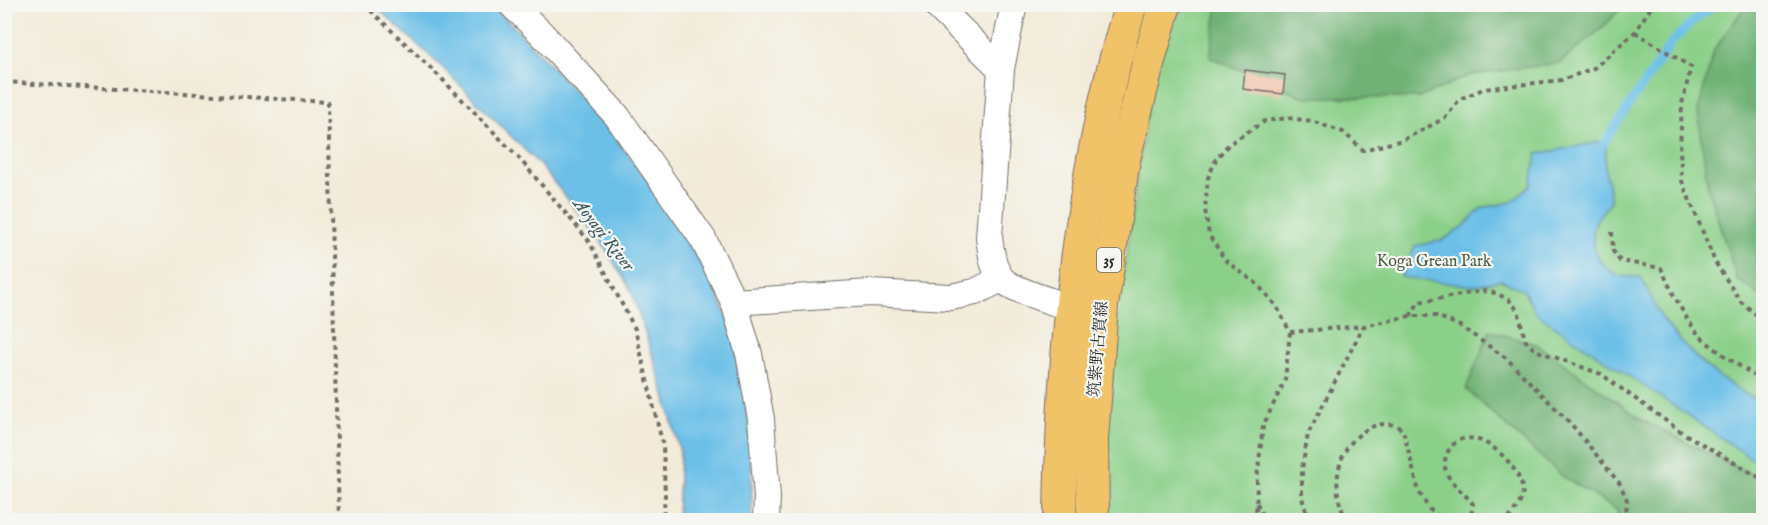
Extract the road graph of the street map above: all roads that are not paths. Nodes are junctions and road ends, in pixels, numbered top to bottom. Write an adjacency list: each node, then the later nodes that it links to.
1 (511, 4): 8 (street)
2 (935, 4): 6 (street)
3 (1014, 4): 6 (street)
4 (1131, 4): 9 (main road, 筑紫野古賀線 / 35)
5 (1166, 4): 12 (main road, 筑紫野古賀線 / 35)
6 (1001, 69): 7 (street)
7 (1001, 279): 8 (street); 9 (street)
8 (734, 302): 10 (street)
9 (1071, 308): 11 (main road, 筑紫野古賀線 / 35)
10 (766, 520)
11 (1060, 520)
12 (1093, 520)

